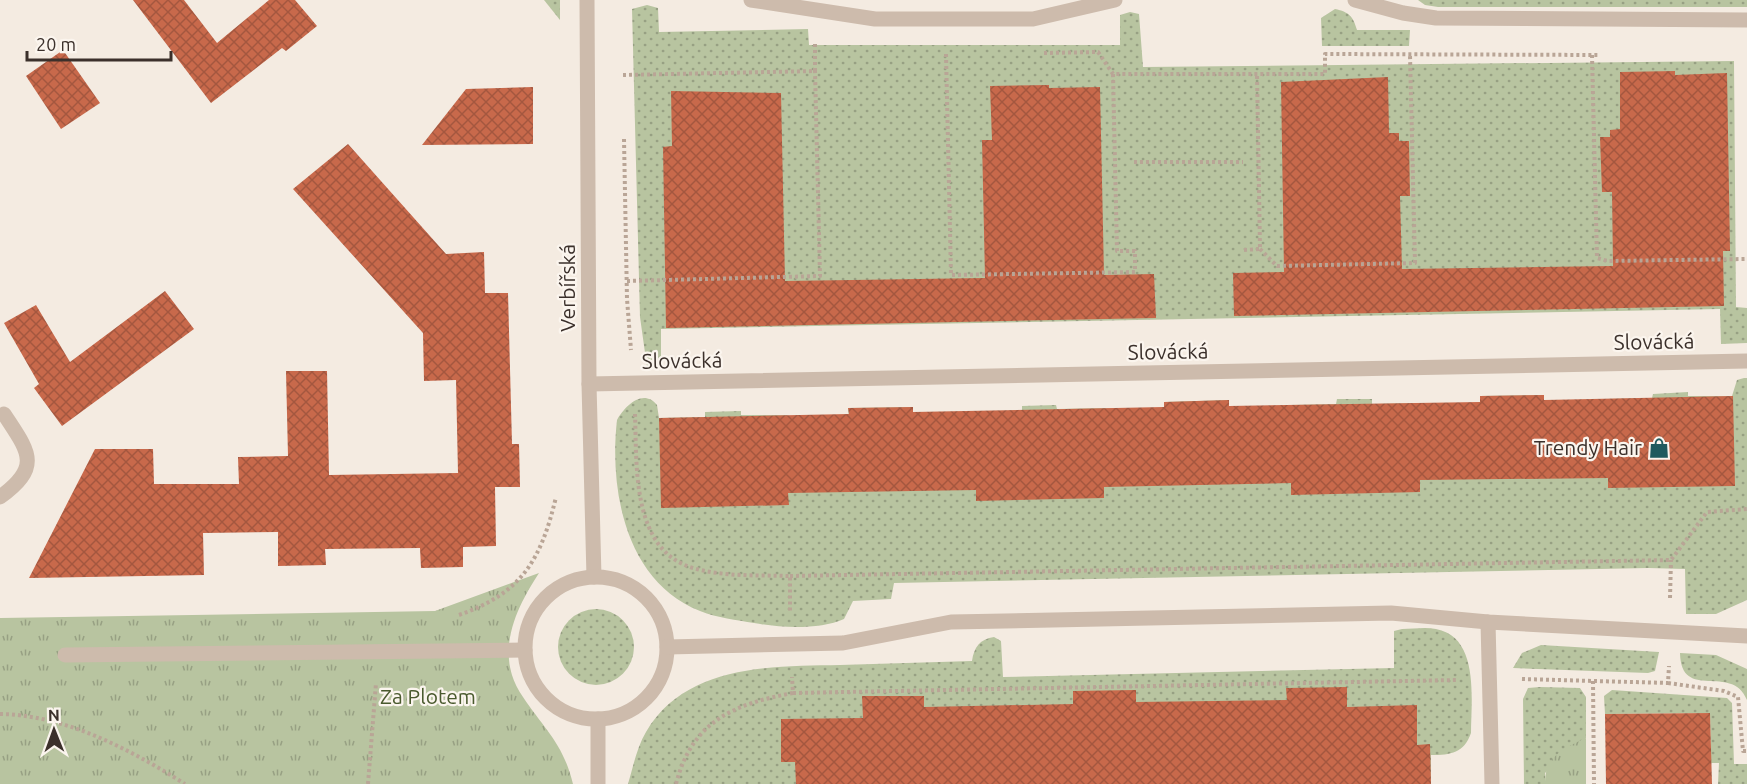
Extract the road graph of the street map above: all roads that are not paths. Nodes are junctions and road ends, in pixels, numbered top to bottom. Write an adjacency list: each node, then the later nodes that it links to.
1 (587, 0): 7 (street, Verbířská)
2 (750, 0): 3 (street)
3 (1115, 0)
4 (1355, 0): 5 (street)
5 (1747, 20)
6 (1747, 361): 7 (street, Slovácká)
7 (589, 384): 10 (street, Verbířská)
8 (4, 414): 9 (street)
9 (0, 497)
10 (594, 576): 13 (street); 14 (street)
11 (1488, 622): 12 (street); 13 (street); 18 (street)
12 (1747, 636)
13 (667, 646): 16 (street)
14 (525, 650): 15 (street); 16 (street)
15 (65, 655)
16 (598, 719): 17 (street)
17 (598, 784)
18 (1492, 784)

